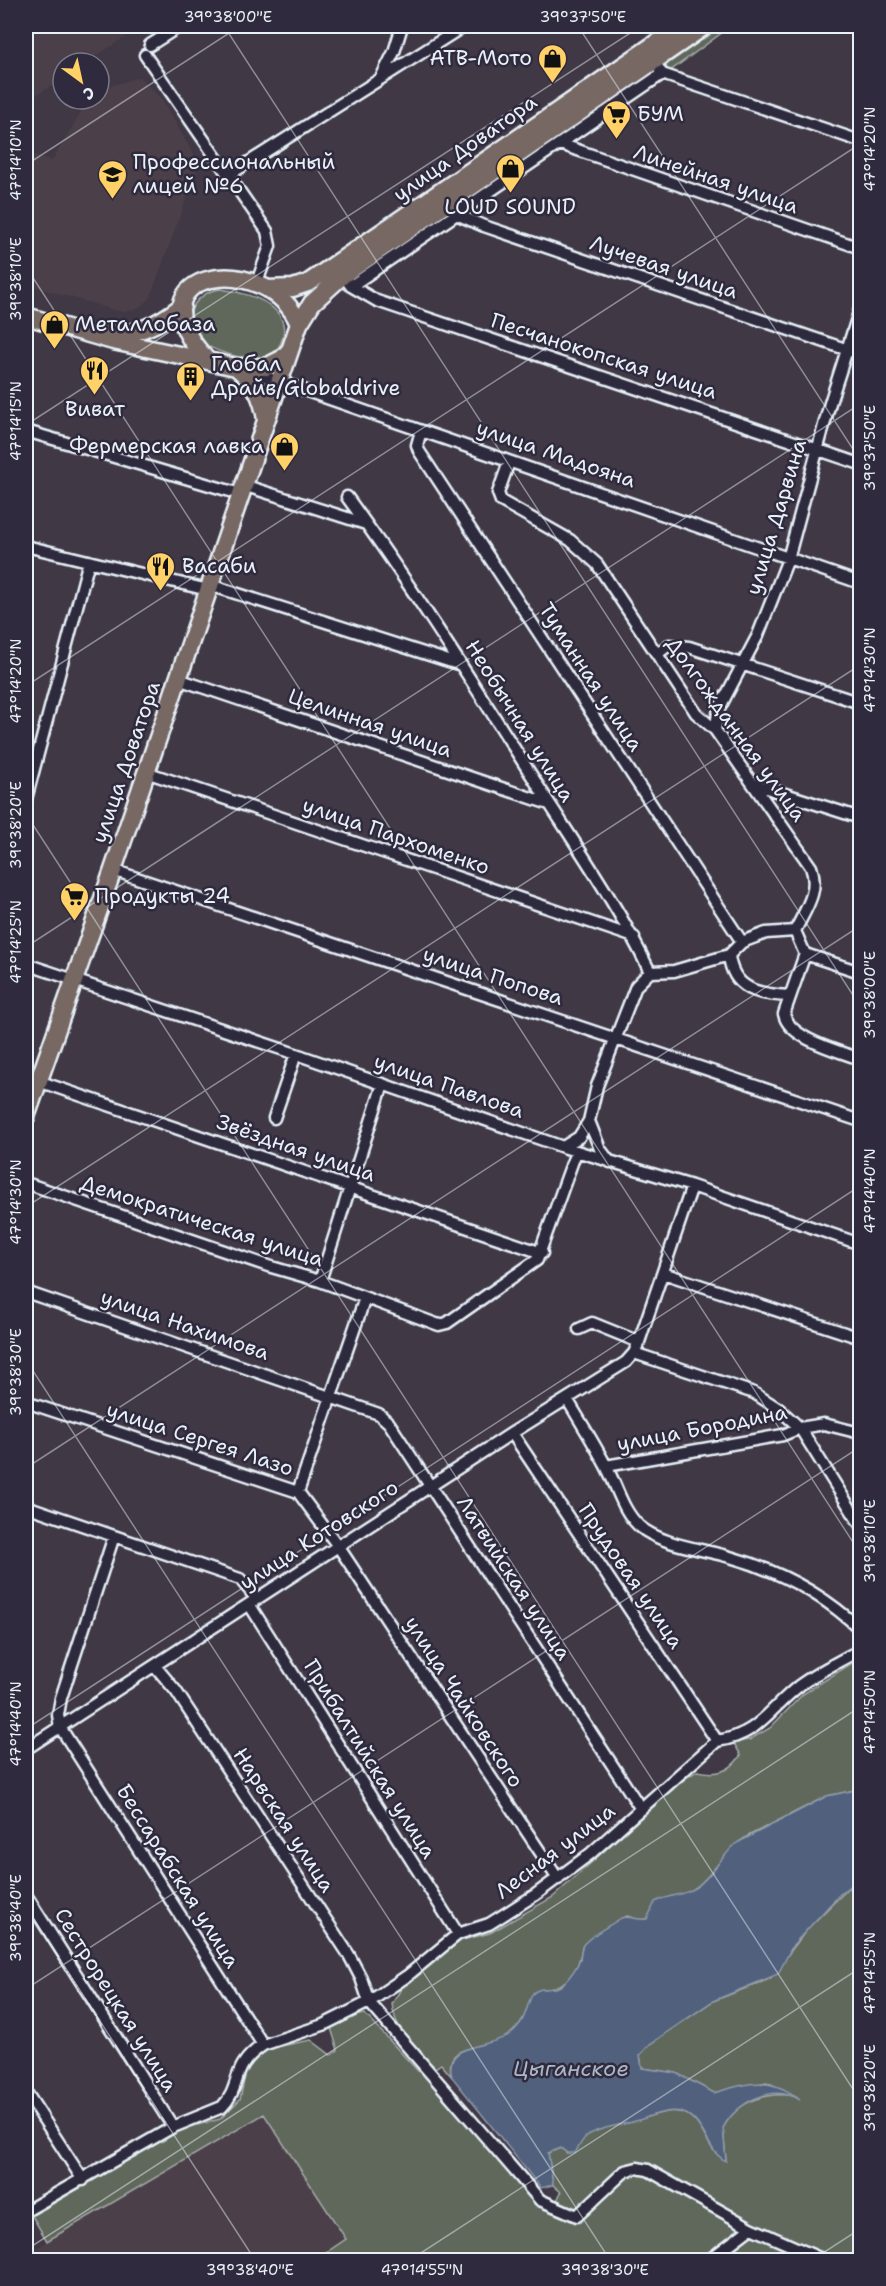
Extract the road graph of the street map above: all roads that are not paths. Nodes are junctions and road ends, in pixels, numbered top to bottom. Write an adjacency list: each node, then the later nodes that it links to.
1 (180, 26): 10 (street)
2 (402, 26): 7 (street)
3 (464, 26): 7 (street)
4 (681, 26): 14 (main road, улица Доватора)
5 (705, 26): 6 (main road, улица Доватора)
6 (658, 67): 8 (street); 9 (street, улица Доватора); 13 (main road, улица Доватора)
7 (379, 81): 10 (street)
8 (861, 141)
9 (560, 144): 11 (street, улица Доватора); 12 (street, Линейная улица)
10 (227, 176): 14 (street)
11 (456, 213): 13 (street, улица Доватора); 21 (street, Лучевая улица)
12 (861, 248)
13 (347, 281): 19 (main road, улица Доватора); 29 (street, Песчанокопская улица)
14 (262, 287): 15 (main road); 19 (main road)
15 (182, 306): 16 (main road); 23 (main road)
16 (26, 308)
17 (861, 309): 21 (street, улица Дарвина)
18 (26, 316): 23 (main road)
19 (299, 324): 20 (main road)
20 (291, 349): 24 (main road); 25 (main road, улица Доватора)
21 (846, 350): 22 (street, Лучевая улица); 29 (street, улица Дарвина)
22 (861, 354)
23 (206, 359): 24 (main road)
24 (236, 367): 25 (street, улица Мадояна); 26 (main road)
25 (280, 381): 26 (main road, улица Доватора); 27 (street, улица Мадояна)
26 (266, 421): 32 (main road, улица Доватора)
27 (421, 431): 30 (street, улица Мадояна); 54 (street, Туманная улица)
28 (26, 432): 32 (street)
29 (818, 450): 31 (street, Песчанокопская улица); 36 (street, улица Дарвина)
30 (509, 462): 36 (street, улица Мадояна); 40 (street, Долгожданная улица)
31 (861, 464)
32 (242, 490): 34 (street); 39 (main road, улица Доватора)
33 (347, 497): 34 (street, Необычная улица)
34 (366, 524): 42 (street, Необычная улица)
35 (26, 546): 37 (street)
36 (788, 559): 38 (street, улица Мадояна); 41 (street, улица Дарвина)
37 (89, 561): 39 (street); 48 (street)
38 (861, 583)
39 (209, 587): 42 (street); 43 (main road, улица Доватора)
40 (657, 654): 41 (street); 45 (street, Долгожданная улица)
41 (744, 664): 44 (street); 45 (street, улица Дарвина)
42 (461, 665): 49 (street, Необычная улица)
43 (178, 679): 46 (main road, улица Доватора); 49 (street, Целинная улица)
44 (861, 703)
45 (715, 730): 47 (street, Долгожданная улица)
46 (146, 772): 51 (main road, улица Доватора); 53 (street, улица Пархоменко)
47 (754, 784): 50 (street); 52 (street, Долгожданная улица)
48 (26, 799)
49 (549, 804): 53 (street, Необычная улица)
50 (861, 818)
51 (113, 870): 60 (main road, улица Доватора); 62 (street, улица Попова)
52 (795, 931): 54 (street); 55 (street)
53 (634, 937): 58 (street, Необычная улица)
54 (742, 942): 56 (street)
55 (806, 954): 59 (street); 61 (street)
56 (729, 956): 58 (street); 61 (street)
57 (26, 964): 60 (street, улица Павлова)
58 (650, 972): 62 (street)
59 (861, 972)
60 (75, 979): 63 (street, улица Павлова); 65 (main road, улица Доватора)
61 (790, 996): 64 (street)
62 (615, 1037): 69 (street); 70 (street, улица Попова)
63 (296, 1054): 66 (street, улица Павлова); 68 (street)
64 (861, 1059)
65 (38, 1081): 67 (main road, улица Доватора); 76 (street, Звёздная улица)
66 (383, 1084): 71 (street, улица Павлова); 76 (street)
67 (26, 1117)
68 (274, 1118)
69 (589, 1121): 71 (street); 73 (street)
70 (861, 1121)
71 (564, 1147): 72 (street, улица Павлова)
72 (576, 1152): 73 (street, улица Павлова); 78 (street)
73 (610, 1162): 75 (street, улица Павлова)
74 (26, 1183): 80 (street, Демократическая улица)
75 (692, 1186): 77 (street, улица Павлова); 79 (street, улица Котовского)
76 (350, 1187): 78 (street, Звёздная улица); 80 (street)
77 (861, 1244)
78 (542, 1253): 82 (street, Демократическая улица)
79 (663, 1273): 84 (street); 85 (street, улица Котовского)
80 (320, 1281): 82 (street, Демократическая улица)
81 (26, 1292): 87 (street, улица Нахимова)
82 (365, 1298): 87 (street)
83 (579, 1329): 85 (street)
84 (861, 1338)
85 (639, 1342): 86 (street, улица Котовского)
86 (634, 1353): 88 (street, улица Котовского); 90 (street)
87 (332, 1395): 94 (street, Латвийская улица); 95 (street)
88 (567, 1399): 91 (street, улица Котовского); 93 (street, Прудовая улица)
89 (26, 1402): 95 (street, улица Сергея Лазо)
90 (800, 1428): 92 (street); 93 (street, улица Бородина); 97 (street, улица Бородина)
91 (512, 1433): 94 (street, улица Котовского); 105 (street, Прудовая улица)
92 (861, 1433)
93 (606, 1466): 101 (street, Прудовая улица)
94 (430, 1486): 99 (street, улица Котовского); 107 (street, Латвийская улица)
95 (298, 1492): 99 (street, улица Сергея Лазо)
96 (26, 1506): 98 (street, Прибалтийская улица)
97 (861, 1524)
98 (114, 1536): 100 (street, Прибалтийская улица); 104 (street)
99 (338, 1546): 100 (street, улица Котовского); 108 (street, улица Чайковского)
100 (253, 1602): 103 (street, улица Котовского); 110 (street, Прибалтийская улица)
101 (861, 1629)
102 (861, 1650): 105 (street, Лесная улица)
103 (155, 1666): 104 (street, улица Котовского); 111 (street, Нарвская улица)
104 (60, 1727): 106 (street, улица Котовского); 112 (street, Бессарабская улица)
105 (717, 1740): 107 (street, Лесная улица)
106 (26, 1749)
107 (641, 1809): 108 (street, Лесная улица)
108 (558, 1879): 110 (street, Лесная улица)
109 (26, 1895): 114 (street, Сестрорецкая улица)
110 (458, 1934): 111 (street, Лесная улица)
111 (369, 2002): 112 (street, Лесная улица); 117 (street)
112 (263, 2045): 114 (street, Лесная улица)
113 (26, 2092): 115 (street)
114 (173, 2127): 115 (street, Лесная улица)
115 (83, 2180): 116 (street, Лесная улица)
116 (26, 2211)
117 (751, 2228): 118 (street); 119 (street)
118 (709, 2260)
119 (824, 2260)

